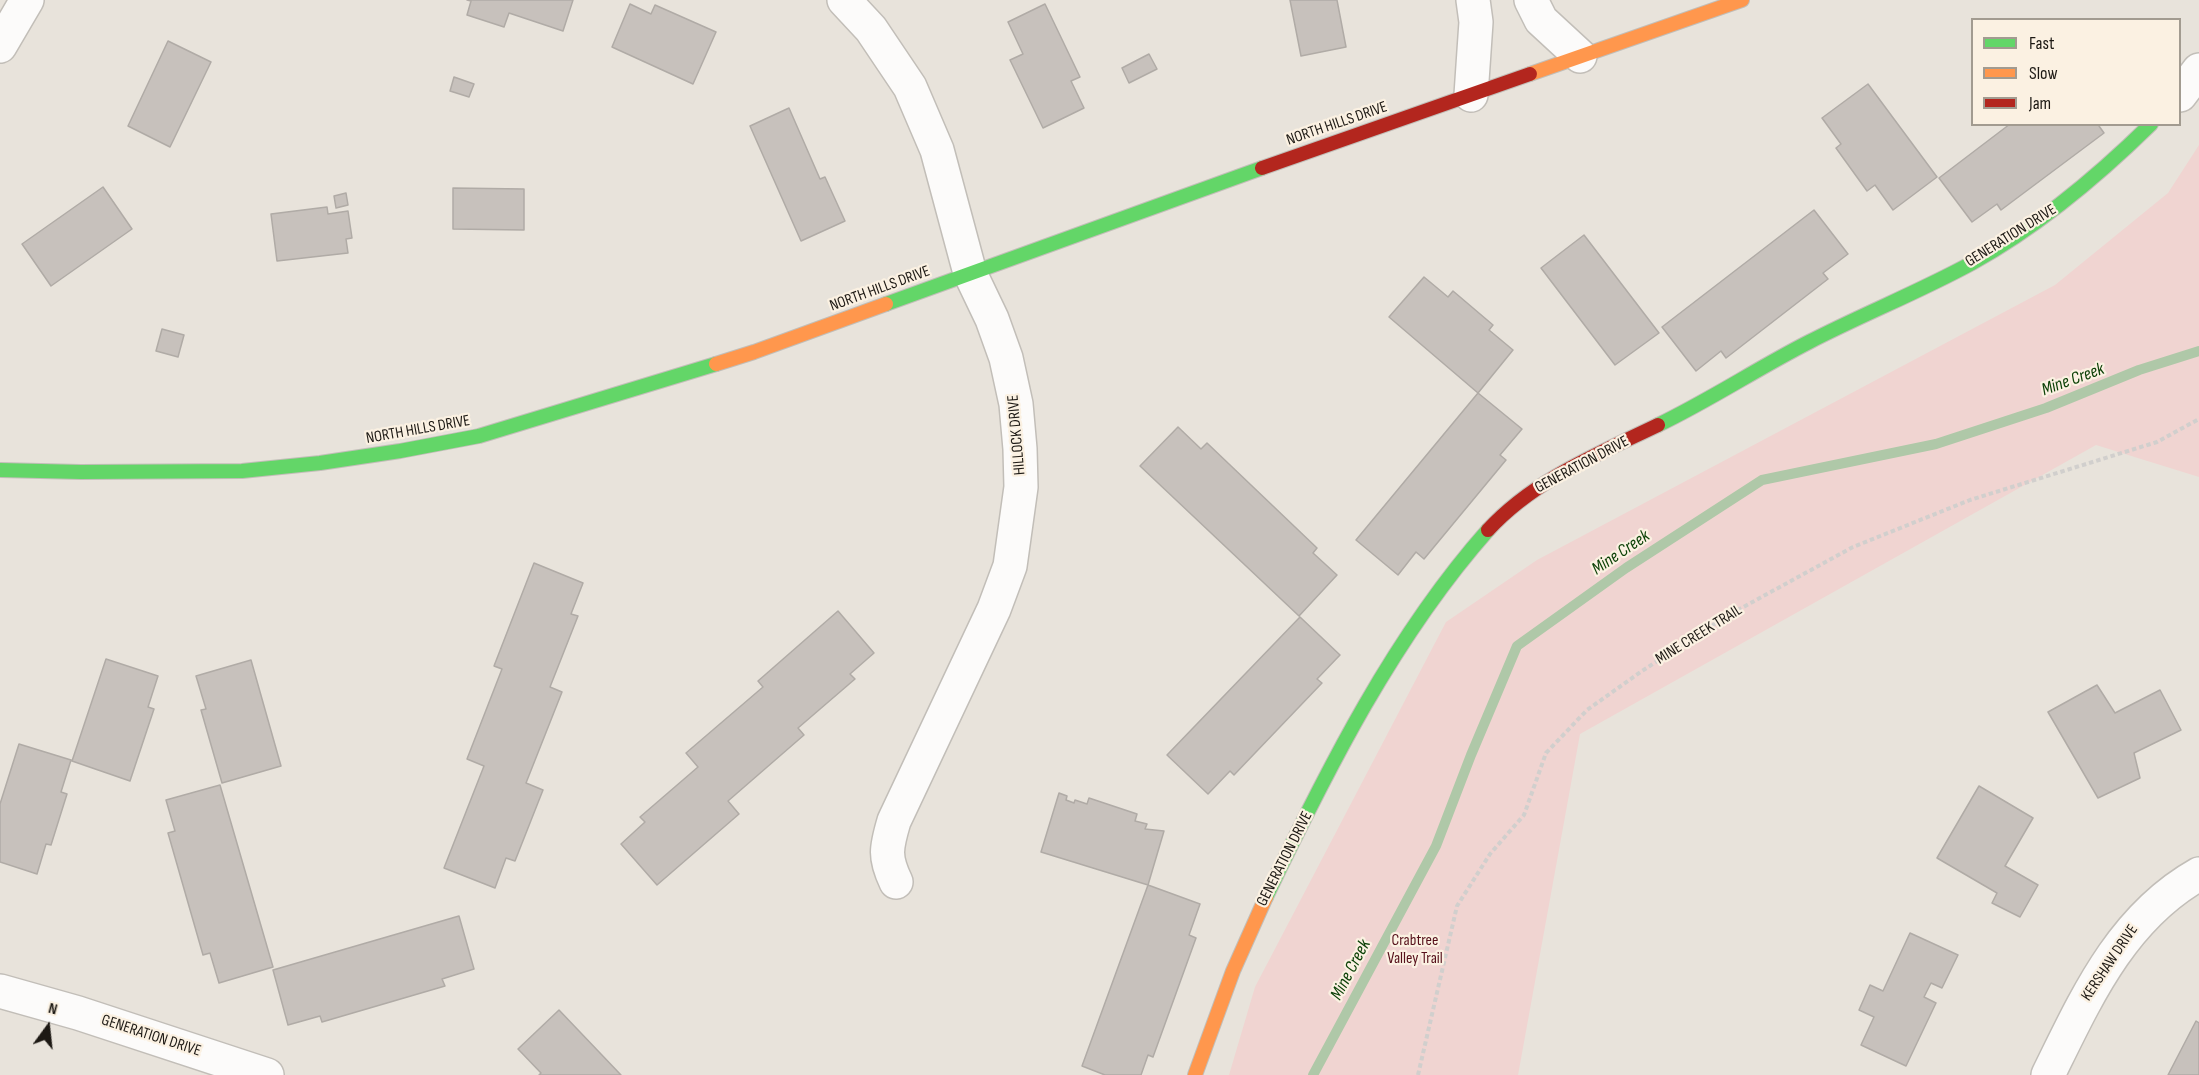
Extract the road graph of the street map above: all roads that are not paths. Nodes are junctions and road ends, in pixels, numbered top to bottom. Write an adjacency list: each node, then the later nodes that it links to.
1 (27, 0): 6 (street)
2 (844, 0): 12 (street, HILLOCK DRIVE)
3 (1473, 0): 10 (street)
4 (1531, 0): 7 (street)
5 (1742, 0): 7 (main road, NORTH HILLS DRIVE)
6 (0, 45)
7 (1580, 56): 10 (main road, NORTH HILLS DRIVE)
8 (2199, 70): 9 (street)
9 (2181, 94)
10 (1471, 95): 12 (main road, NORTH HILLS DRIVE)
11 (2149, 126): 18 (main road, GENERATION DRIVE)
12 (970, 273): 13 (main road, NORTH HILLS DRIVE); 15 (street, HILLOCK DRIVE)
13 (0, 470)
14 (2199, 874): 19 (street, KERSHAW DRIVE)
15 (896, 882)
16 (0, 991): 17 (street, GENERATION DRIVE)
17 (267, 1075)
18 (1195, 1075)
19 (2048, 1075)

